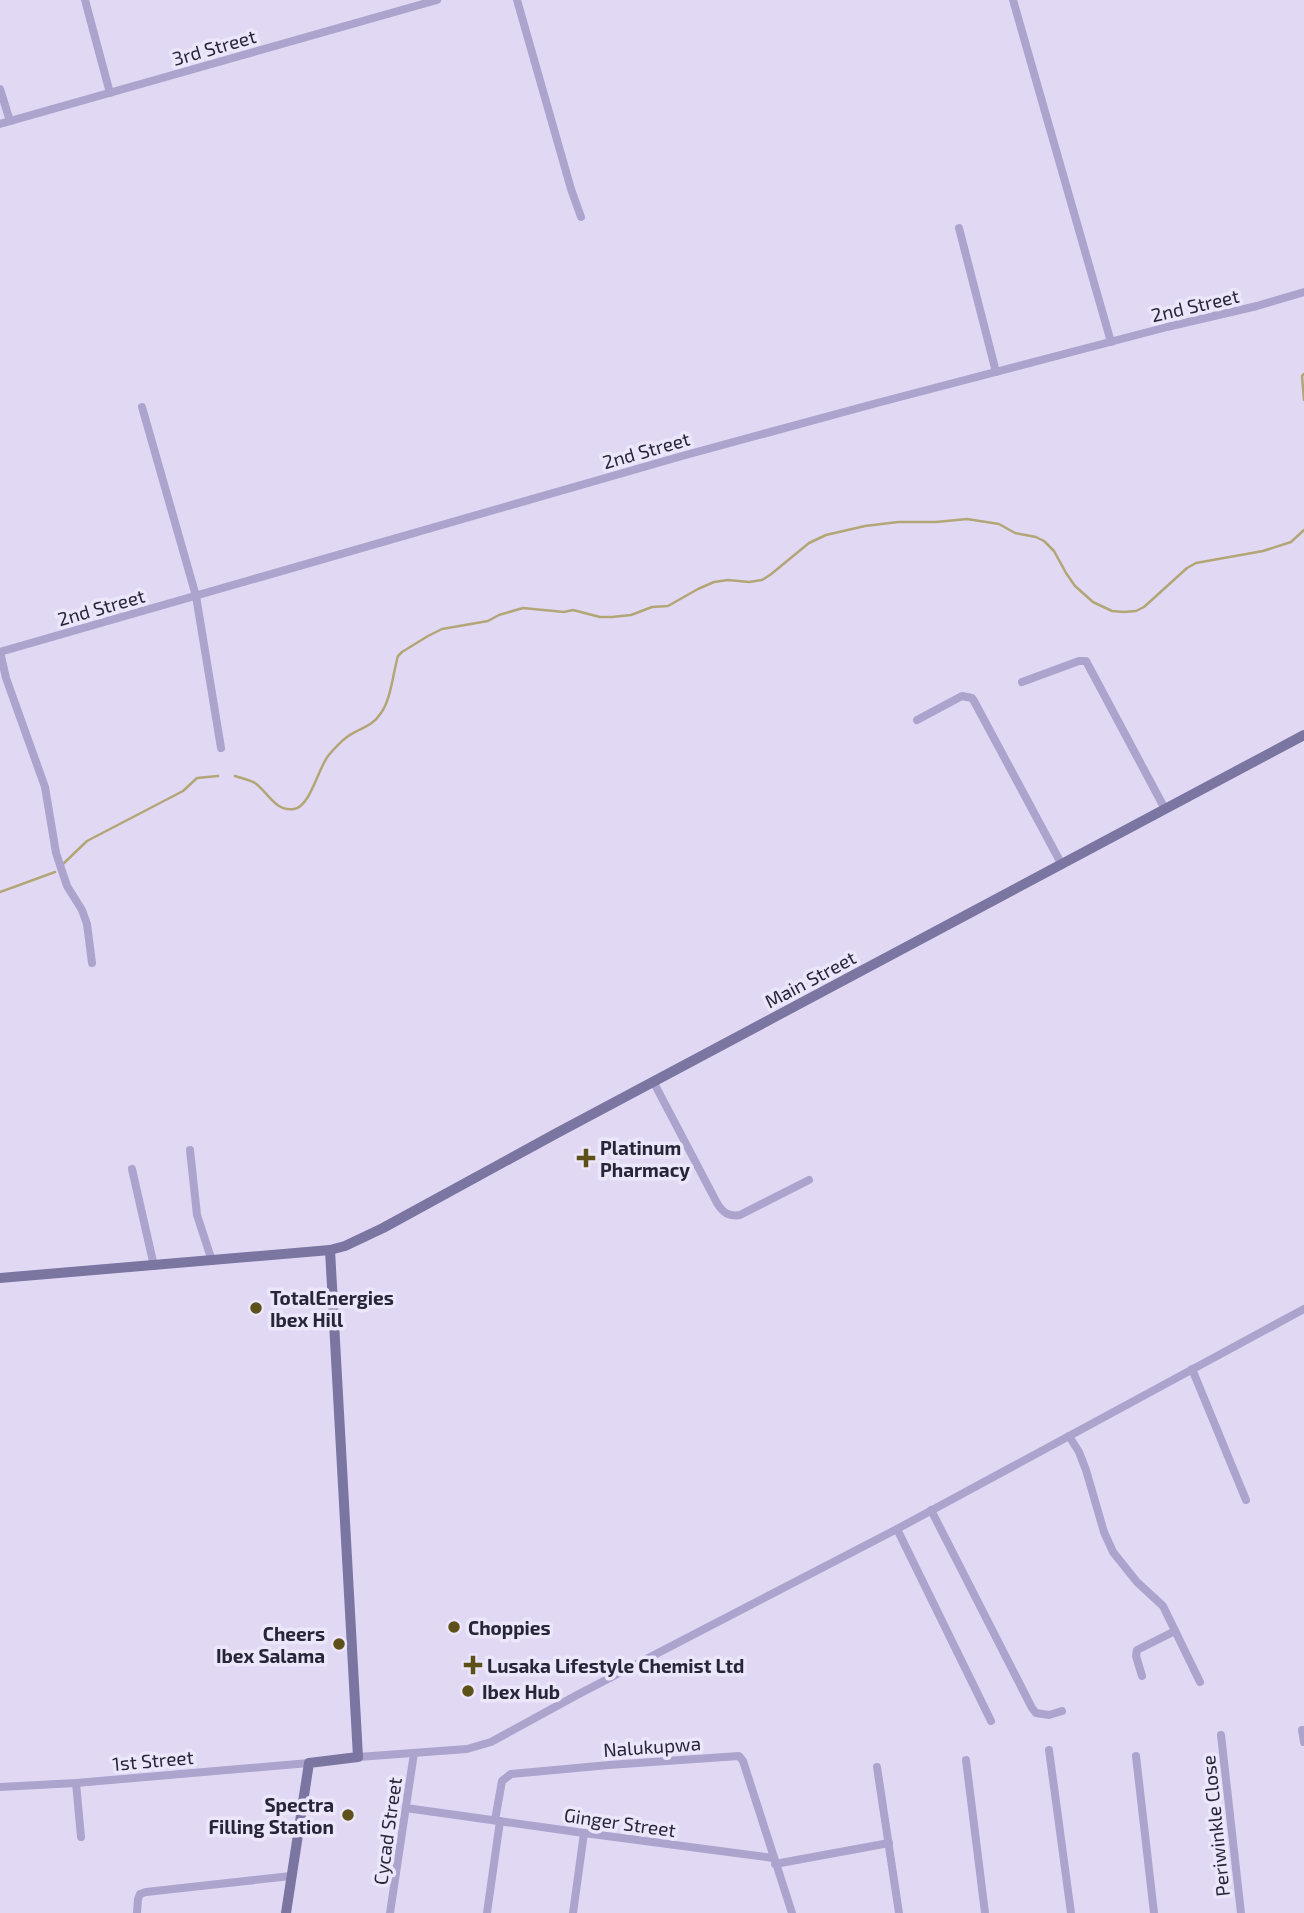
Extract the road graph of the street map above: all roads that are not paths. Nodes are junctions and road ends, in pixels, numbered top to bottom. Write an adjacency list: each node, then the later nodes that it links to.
1 (85, 0): 6 (street)
2 (437, 0): 6 (street, 3rd Street)
3 (517, 0): 9 (street)
4 (1013, 0): 12 (street)
5 (0, 89): 7 (street)
6 (110, 93): 7 (street, 3rd Street)
7 (10, 121): 8 (street, 3rd Street)
8 (0, 124)
9 (581, 217)
10 (958, 228): 13 (street)
11 (1304, 292): 12 (street, 2nd Street)
12 (1111, 342): 13 (street, 2nd Street)
13 (996, 372): 15 (street, 2nd Street)
14 (142, 407): 15 (street)
15 (196, 596): 16 (street, 2nd Street); 20 (street)
16 (0, 652): 23 (street)
17 (1022, 682): 21 (street)
18 (917, 720): 22 (street)
19 (1304, 735): 21 (main road, Main Street)
20 (221, 748)
21 (1165, 809): 22 (main road, Main Street)
22 (1062, 865): 24 (main road, Main Street)
23 (92, 963)
24 (654, 1083): 27 (street); 28 (main road, Main Street)
25 (190, 1150): 29 (street)
26 (132, 1169): 30 (street)
27 (809, 1180)
28 (330, 1250): 29 (main road, Main Street); 49 (main road)
29 (212, 1261): 30 (main road, Main Street)
30 (154, 1266): 31 (main road, Main Street)
31 (0, 1279)
32 (1304, 1309): 33 (street)
33 (1192, 1369): 34 (street); 35 (street)
34 (1069, 1436): 36 (street); 38 (street)
35 (1246, 1500)
36 (931, 1510): 37 (street); 41 (street)
37 (897, 1529): 42 (street); 47 (street)
38 (1175, 1631): 39 (street); 40 (street)
39 (1142, 1676)
40 (1200, 1682)
41 (1062, 1711)
42 (991, 1721)
43 (1302, 1730): 45 (street)
44 (1221, 1735): 72 (street, Periwinkle Close)
45 (1304, 1742)
46 (1049, 1750): 70 (street)
47 (414, 1753): 49 (street); 55 (street, Cycad Street)
48 (1136, 1756): 71 (street)
49 (358, 1757): 51 (main road)
50 (966, 1760): 69 (street)
51 (309, 1763): 53 (street, 1st Street); 61 (main road)
52 (877, 1767): 59 (street)
53 (76, 1783): 54 (street, 1st Street); 58 (street)
54 (0, 1787)
55 (406, 1808): 56 (street, Ginger Street); 64 (street, Cycad Street)
56 (498, 1820): 57 (street, Ginger Street); 60 (street, Nalukupwa); 65 (street, Nalukupwa)
57 (583, 1833): 60 (street, Ginger Street); 66 (street)
58 (81, 1836)
59 (889, 1843): 60 (street, Ginger Street); 68 (street)
60 (774, 1861): 67 (street)
61 (290, 1876): 62 (street); 63 (main road)
62 (137, 1913)
63 (286, 1913)
64 (390, 1913)
65 (487, 1913)
66 (573, 1913)
67 (792, 1913)
68 (899, 1913)
69 (985, 1913)
70 (1071, 1913)
71 (1154, 1913)
72 (1241, 1913)

